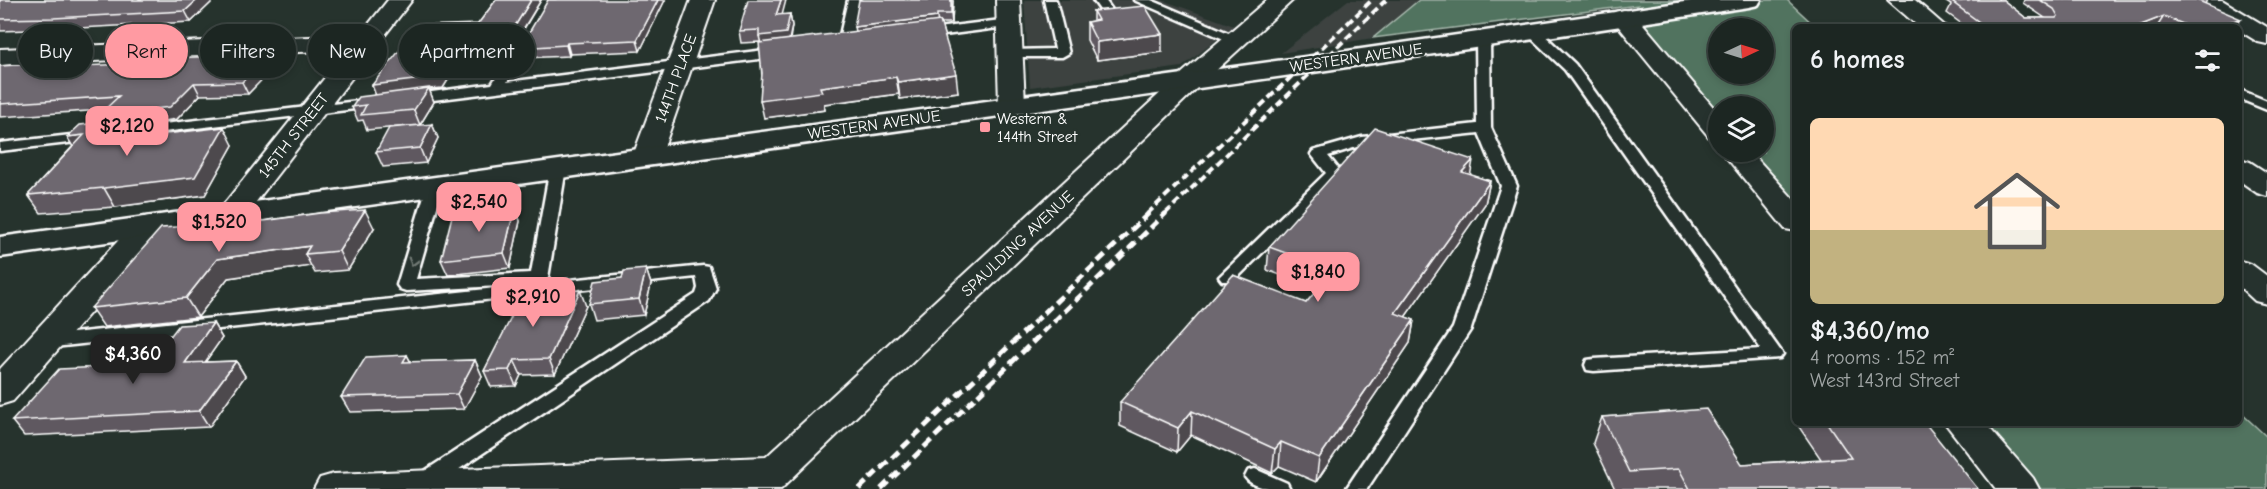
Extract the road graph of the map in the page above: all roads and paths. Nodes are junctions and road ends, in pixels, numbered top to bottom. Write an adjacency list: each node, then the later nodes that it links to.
1 (400, 0): 15 (street, 145TH STREET)
2 (548, 0): 30 (lane)
3 (703, 0): 27 (street, 144TH PLACE)
4 (854, 0): 23 (lane)
5 (1050, 0): 25 (lane)
6 (1099, 0): 14 (lane)
7 (1140, 0): 21 (lane)
8 (1281, 0): 21 (street, SPAULDING AVENUE)
9 (1749, 0): 13 (main road, WESTERN AVENUE)
10 (1900, 0): 16 (street)
11 (2205, 0): 19 (street)
12 (1009, 12): 18 (lane); 25 (street)
13 (1624, 17): 17 (main road, WESTERN AVENUE); 35 (street)
14 (1114, 21)
15 (381, 24)
16 (1930, 24)
17 (1532, 31): 20 (main road, WESTERN AVENUE); 54 (lane)
18 (904, 36)
19 (2267, 37)
20 (1483, 38): 29 (main road, WESTERN AVENUE); 36 (lane)
21 (1238, 39): 29 (street, SPAULDING AVENUE)
22 (308, 44): 26 (street)
23 (845, 44)
24 (798, 50): 27 (lane)
25 (1011, 54): 32 (street)
26 (0, 57)
27 (679, 65): 30 (lane); 40 (street, 144TH PLACE)
28 (338, 78): 34 (street, 145TH STREET)
29 (1190, 80): 32 (main road, WESTERN AVENUE); 58 (street, SPAULDING AVENUE)
30 (497, 88): 34 (lane)
31 (2242, 95): 33 (lane)
32 (1012, 104): 40 (main road, WESTERN AVENUE)
33 (2267, 106)
34 (312, 111): 37 (lane); 46 (street, 145TH STREET)
35 (1708, 118)
36 (1484, 128): 51 (lane); 62 (lane)
37 (127, 132)
38 (104, 135): 39 (lane)
39 (0, 147)
40 (647, 156): 42 (main road, WESTERN AVENUE)
41 (1745, 162): 47 (street)
42 (558, 168): 44 (main road, WESTERN AVENUE); 44 (lane, one-way to 42)
43 (2242, 169): 45 (street)
44 (435, 186): 46 (main road, WESTERN AVENUE)
45 (2267, 187)
46 (231, 214): 48 (main road, WESTERN AVENUE)
47 (1792, 217)
48 (150, 225): 49 (main road, WESTERN AVENUE); 53 (street)
49 (0, 247)
50 (2242, 273): 52 (street)
51 (1228, 277)
52 (2267, 293)
53 (23, 360): 55 (street); 59 (lane)
54 (1594, 365)
55 (0, 392)
56 (1966, 426): 63 (street)
57 (1255, 477): 61 (lane)
58 (766, 480): 59 (street)
59 (419, 486): 60 (street)
60 (334, 489)
61 (1280, 489)
62 (1356, 489)
63 (2019, 489)

